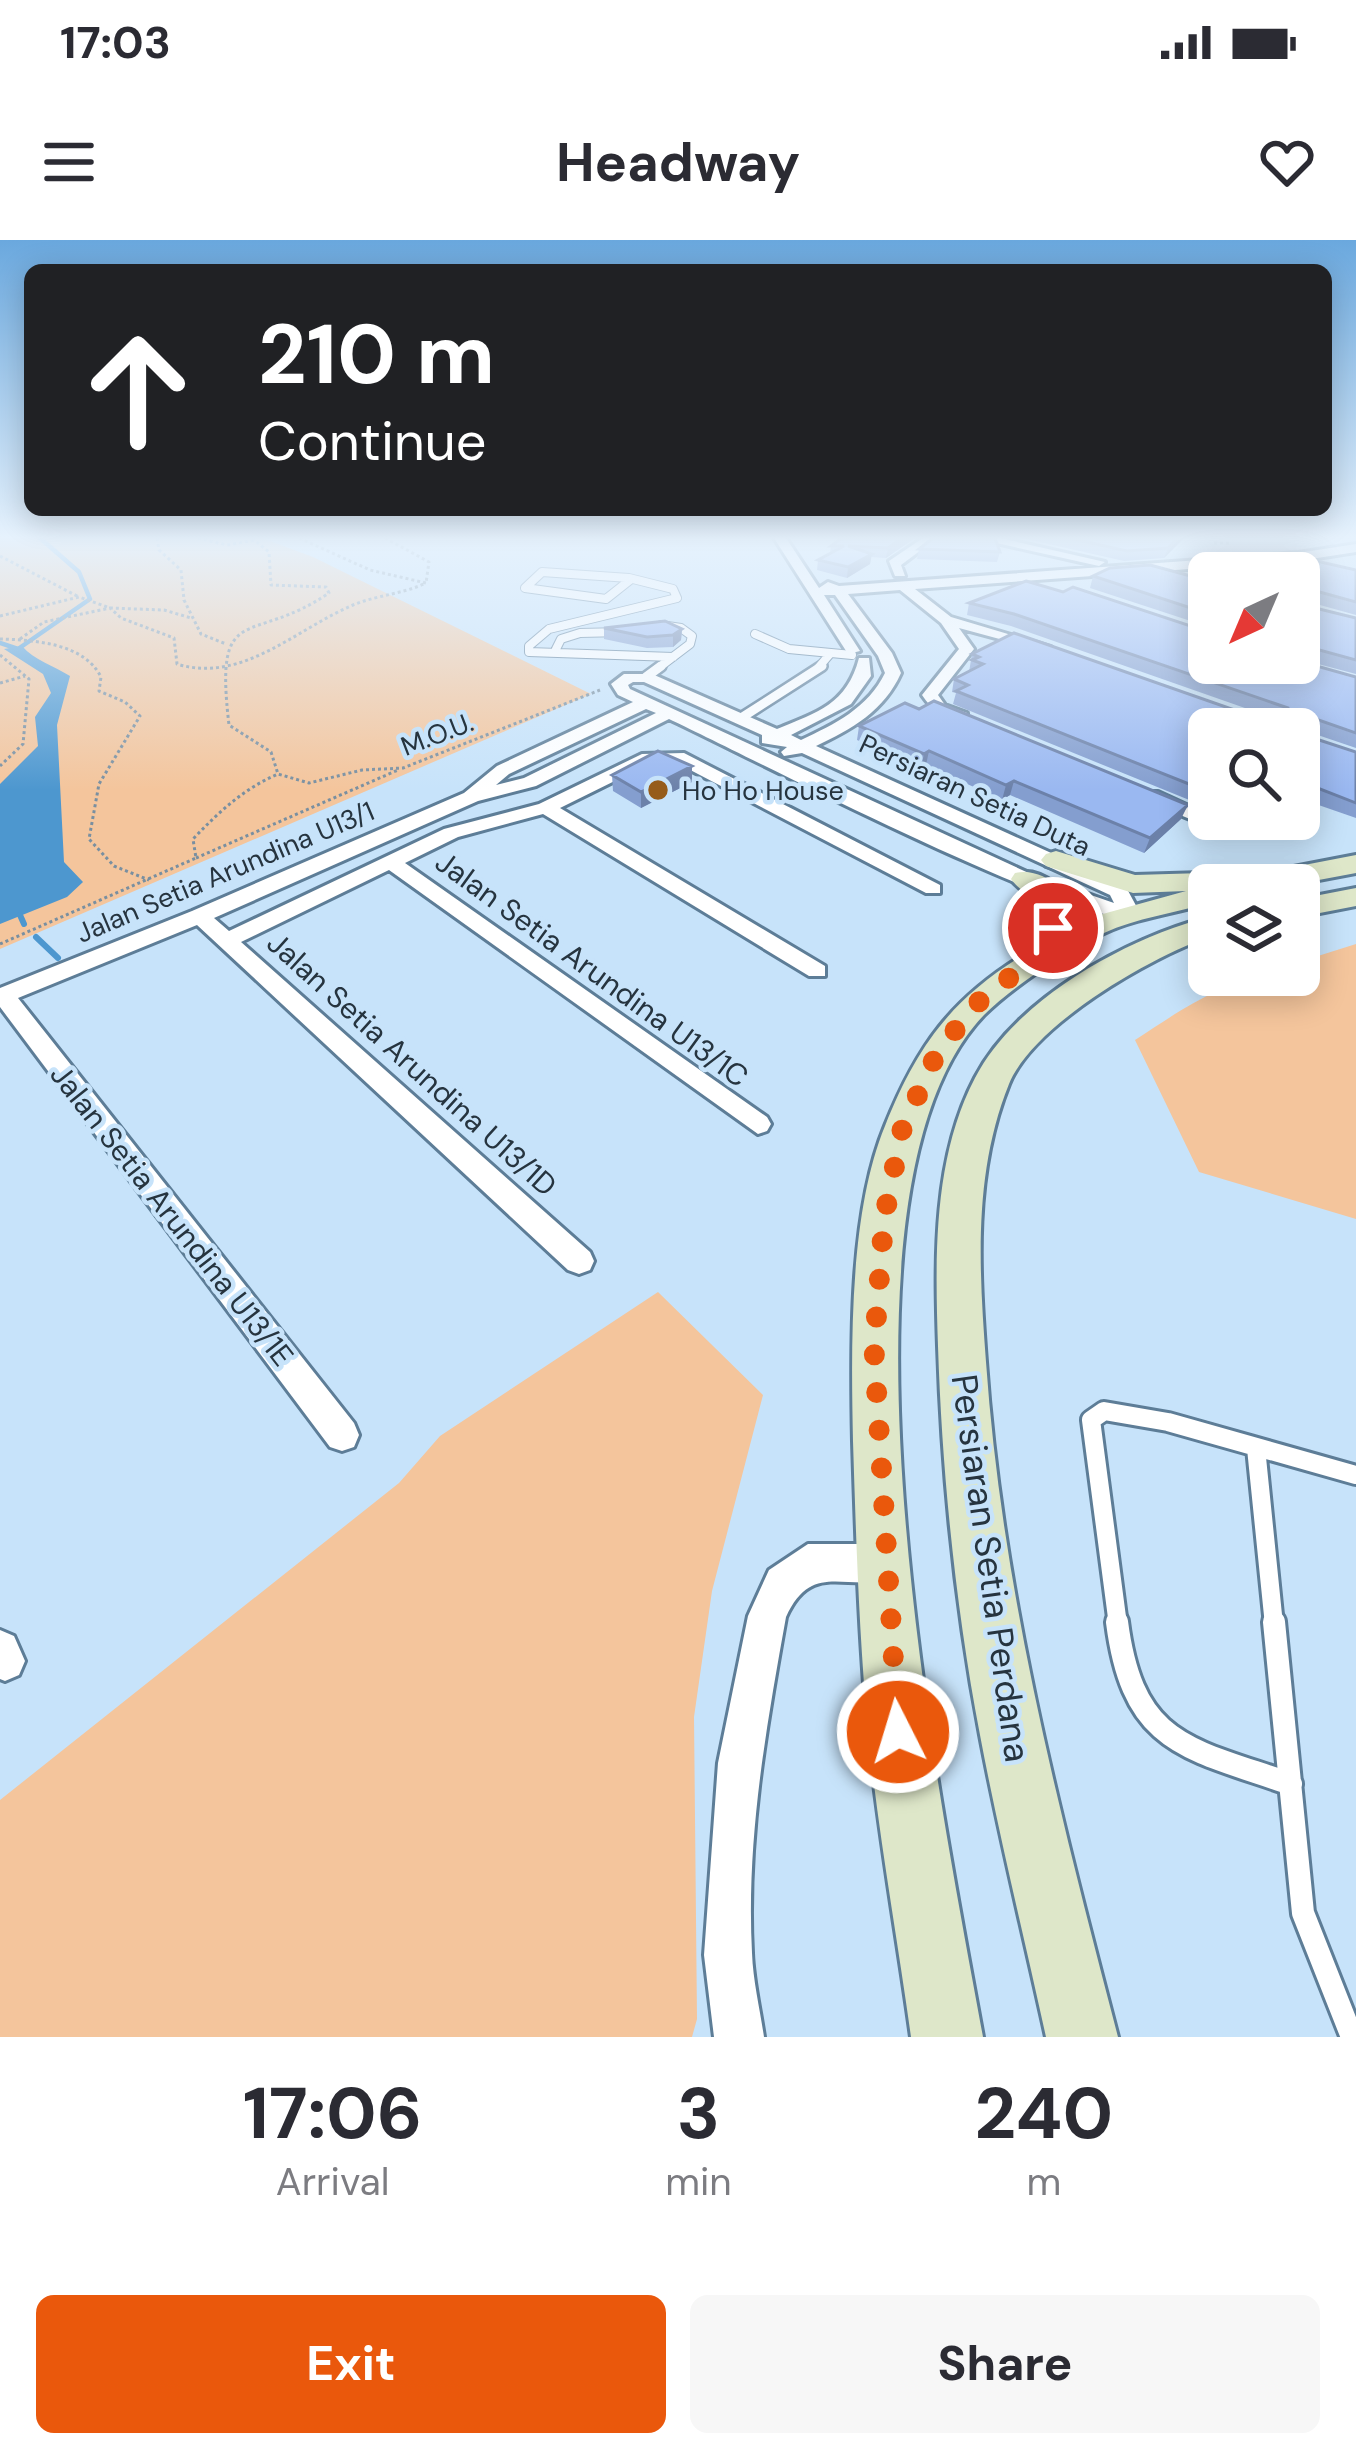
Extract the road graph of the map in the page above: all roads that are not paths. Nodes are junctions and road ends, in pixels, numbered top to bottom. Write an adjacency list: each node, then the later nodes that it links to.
1 (578, 622): 14 (lane)
2 (834, 622): 16 (street)
3 (861, 622): 15 (street)
4 (947, 622): 11 (street)
5 (955, 622): 9 (street)
6 (655, 625): 18 (lane)
7 (638, 627): 8 (lane)
8 (626, 632): 12 (lane); 14 (lane)
9 (1005, 632): 11 (street); 17 (street)
10 (754, 634): 13 (lane)
11 (964, 644): 23 (street)
12 (556, 649)
13 (830, 654): 16 (lane); 22 (lane)
14 (618, 655): 18 (lane)
15 (885, 655): 16 (street); 25 (street)
16 (856, 656): 24 (street)
17 (1070, 656)
18 (673, 657): 19 (lane)
19 (646, 677): 20 (street); 22 (street, Persiaran Setia Duta)
20 (647, 702): 21 (street, Persiaran Setia Duta); 29 (street)
21 (669, 713): 26 (street, Persiaran Setia Duta); 29 (street)
22 (741, 718): 24 (street, Persiaran Setia Duta)
23 (980, 725)
24 (778, 735): 25 (street, Persiaran Setia Duta); 26 (street)
25 (802, 746): 27 (street); 32 (street, Persiaran Setia Duta)
26 (748, 749): 27 (street, Persiaran Setia Duta)
27 (773, 761): 36 (street, Persiaran Setia Duta)
28 (1126, 786): 31 (street)
29 (471, 796): 45 (street, Jalan Setia Arundina U13/1)
30 (546, 808): 33 (street); 38 (street); 48 (street)
31 (1188, 811)
32 (1056, 860): 37 (main road); 43 (street, Persiaran Setia Duta)
33 (392, 862): 47 (street); 52 (street, Jalan Setia Arundina U13/1C)
34 (1356, 864): 35 (main road)
35 (1320, 871)
36 (1026, 879): 43 (street, Persiaran Setia Duta); 49 (main road)
37 (1188, 883)
38 (933, 889)
39 (1356, 896): 40 (main road); 42 (main road)
40 (1320, 897)
41 (1188, 899): 43 (main road)
42 (1320, 904)
43 (1129, 913): 44 (main road); 49 (main road); 51 (main road)
44 (1188, 915)
45 (200, 916): 47 (street, Jalan Setia Arundina U13/1D); 50 (street, Jalan Setia Arundina U13/1)
46 (1188, 934): 51 (main road, Persiaran Setia Perdana)
47 (227, 940): 53 (street, Jalan Setia Arundina U13/1D)
48 (817, 971)
49 (1008, 979): 57 (main road)
50 (1, 996): 54 (street, Jalan Setia Arundina U13/1E)
51 (1013, 1047): 61 (main road, Persiaran Setia Perdana)
52 (758, 1124)
53 (578, 1261)
54 (342, 1435)
55 (1256, 1448): 56 (lane); 58 (lane); 58 (lane)
56 (1356, 1475)
57 (884, 1564): 59 (street); 60 (main road)
58 (1291, 1784): 62 (lane)
59 (739, 2037)
60 (946, 2037)
61 (1082, 2037)
62 (1352, 2037)

